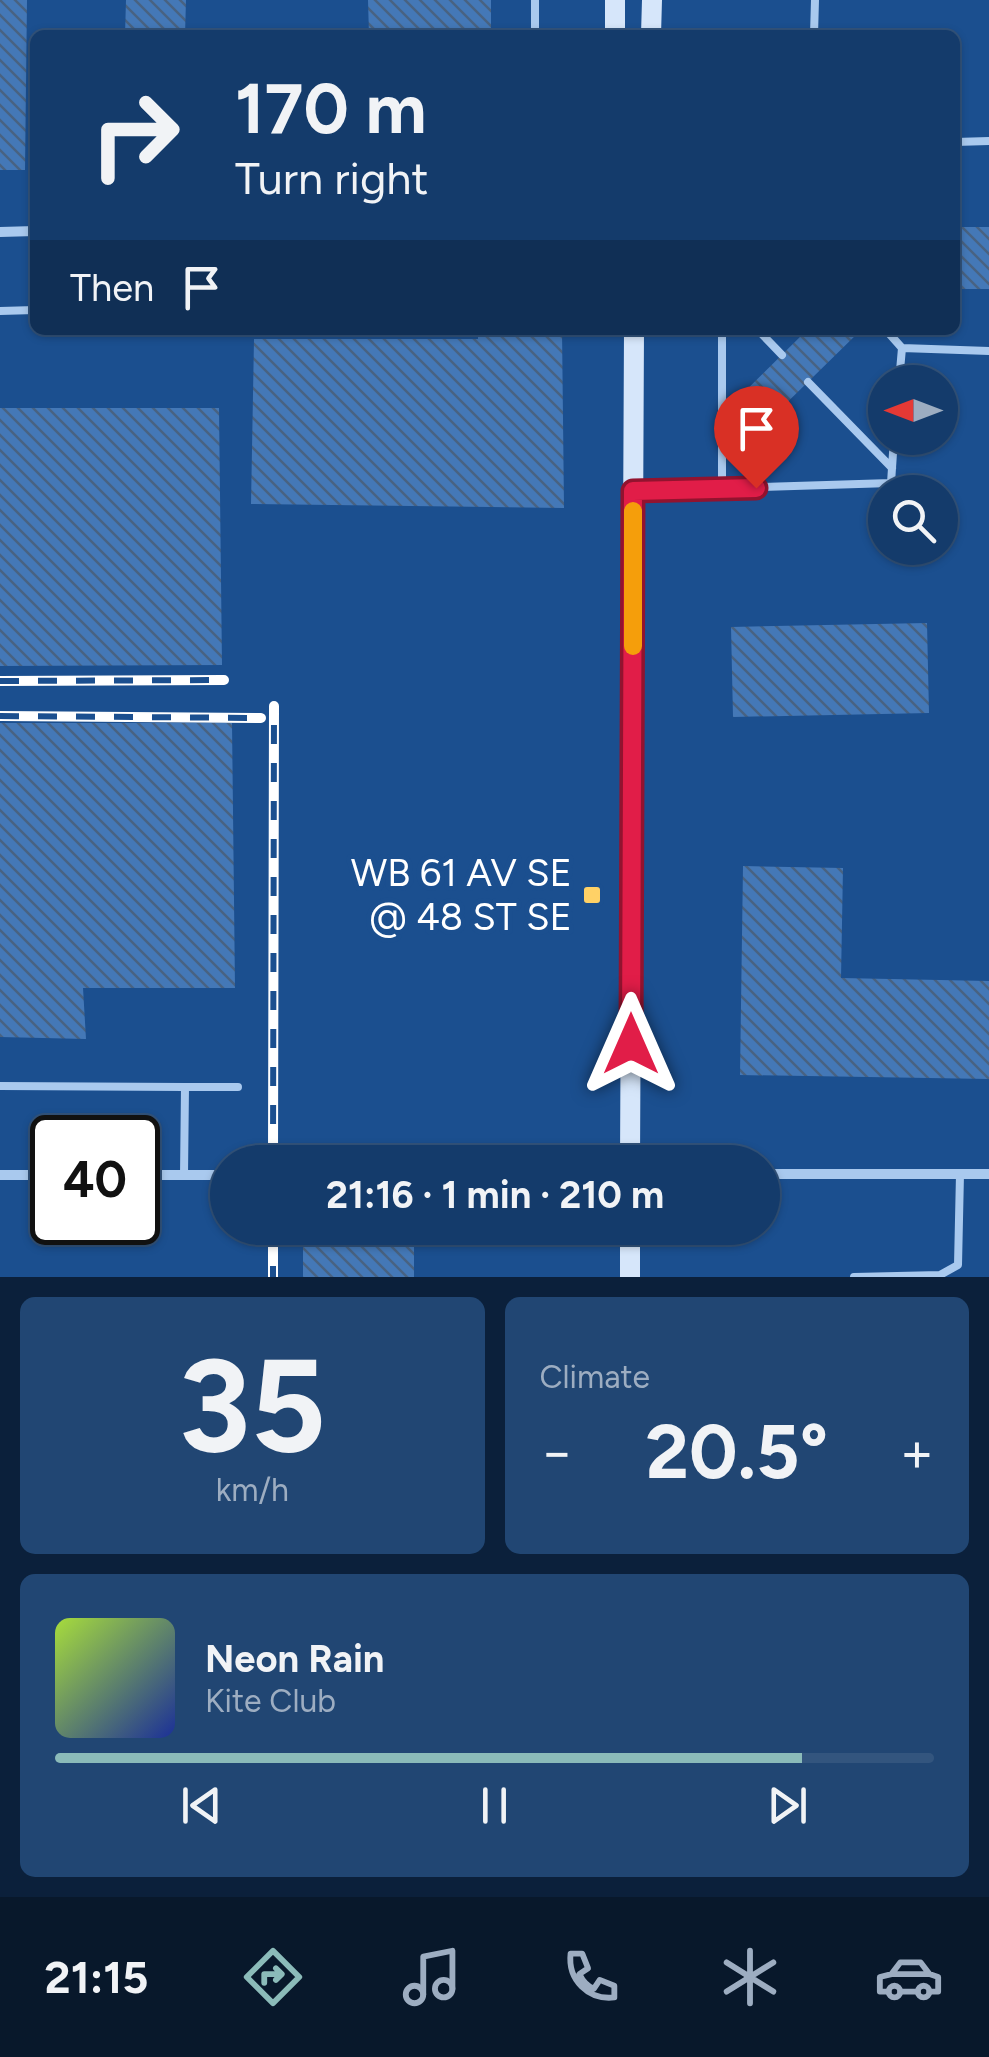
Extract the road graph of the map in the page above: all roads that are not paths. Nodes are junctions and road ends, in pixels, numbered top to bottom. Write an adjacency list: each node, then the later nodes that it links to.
1 (535, 0): 5 (lane)
2 (615, 0): 6 (street)
3 (652, 0): 7 (street)
4 (815, 0): 8 (lane)
5 (536, 30)
6 (615, 30)
7 (651, 30)
8 (814, 30)
9 (989, 141): 10 (lane)
10 (960, 142)
11 (30, 231): 12 (street)
12 (0, 232)
13 (0, 310): 14 (lane)
14 (30, 310)
15 (634, 335): 27 (street)
16 (722, 335): 26 (lane)
17 (763, 335): 21 (lane)
18 (890, 335): 19 (lane)
19 (902, 348): 20 (lane); 22 (lane)
20 (989, 351)
21 (782, 355)
22 (900, 365)
23 (808, 382): 25 (lane)
24 (893, 455): 25 (lane)
25 (892, 468): 26 (lane)
26 (722, 488): 27 (lane)
27 (633, 491): 31 (street)
28 (0, 1086): 29 (lane)
29 (185, 1087): 30 (lane); 35 (lane)
30 (238, 1087)
31 (630, 1145)
32 (0, 1174): 33 (street)
33 (30, 1174)
34 (160, 1174): 35 (street)
35 (184, 1174): 36 (street)
36 (210, 1174)
37 (780, 1174): 38 (street)
38 (960, 1174): 39 (street); 42 (lane)
39 (989, 1174)
40 (630, 1245): 41 (street)
41 (630, 1277)
42 (854, 1277)

